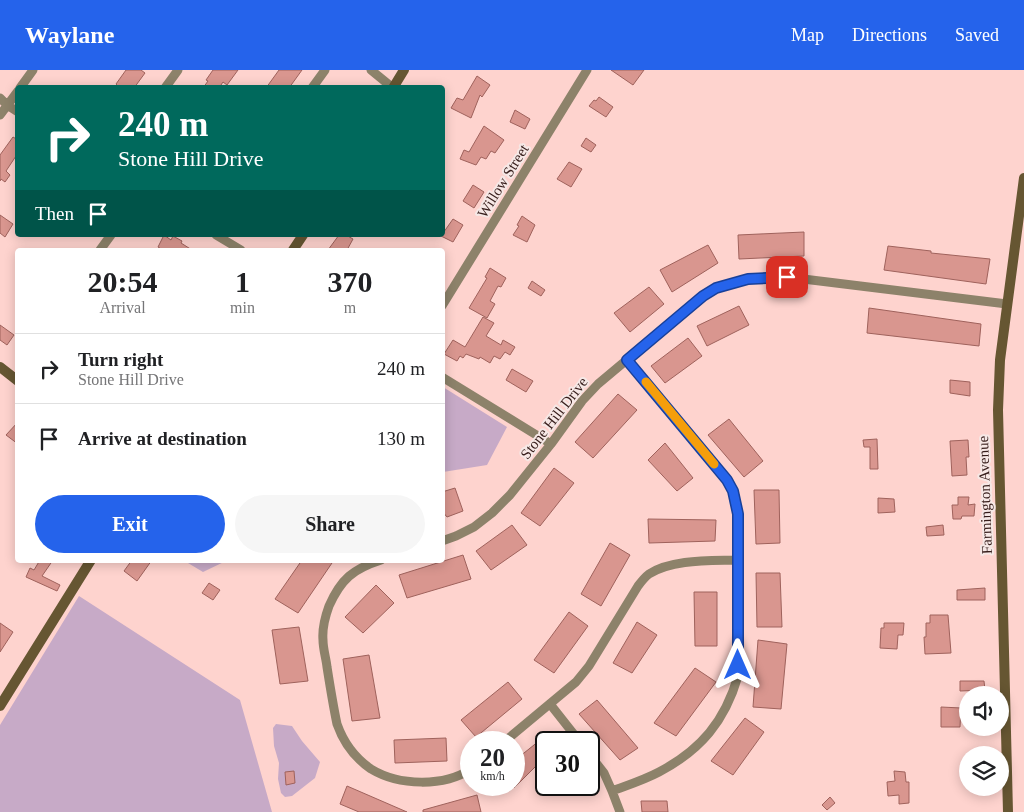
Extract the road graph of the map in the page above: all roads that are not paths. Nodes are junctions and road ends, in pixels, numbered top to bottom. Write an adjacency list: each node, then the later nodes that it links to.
1 (33, 70): 7 (street)
2 (178, 70): 8 (street)
3 (325, 70): 9 (street)
4 (371, 70): 10 (street)
5 (404, 70): 11 (street)
6 (587, 70): 24 (street, Willow Street)
7 (22, 85)
8 (167, 85)
9 (314, 85)
10 (389, 85)
11 (395, 85)
12 (15, 95): 14 (street)
13 (0, 98): 14 (street)
14 (7, 105): 15 (street); 16 (street)
15 (15, 110)
16 (0, 116)
17 (1024, 178): 25 (street, Farmington Avenue)
18 (110, 237): 21 (street)
19 (219, 237): 22 (street)
20 (302, 237): 23 (street)
21 (101, 248)
22 (238, 248)
23 (294, 248)
24 (445, 301)
25 (1007, 304): 26 (street, Stone Hill Drive); 43 (street, Farmington Avenue)
26 (627, 360): 30 (street, Stone Hill Drive); 32 (street)
27 (0, 367): 28 (street)
28 (15, 376)
29 (445, 379): 30 (street)
30 (551, 444): 31 (street, Stone Hill Drive)
31 (445, 540)
32 (738, 560): 35 (street); 41 (street)
33 (89, 563): 36 (street)
34 (371, 563): 40 (street)
35 (550, 704): 37 (street); 38 (street)
36 (0, 706)
37 (517, 731)
38 (571, 731)
39 (600, 768): 41 (street)
40 (460, 775)
41 (612, 791): 42 (street)
42 (620, 812)
43 (1008, 812)

